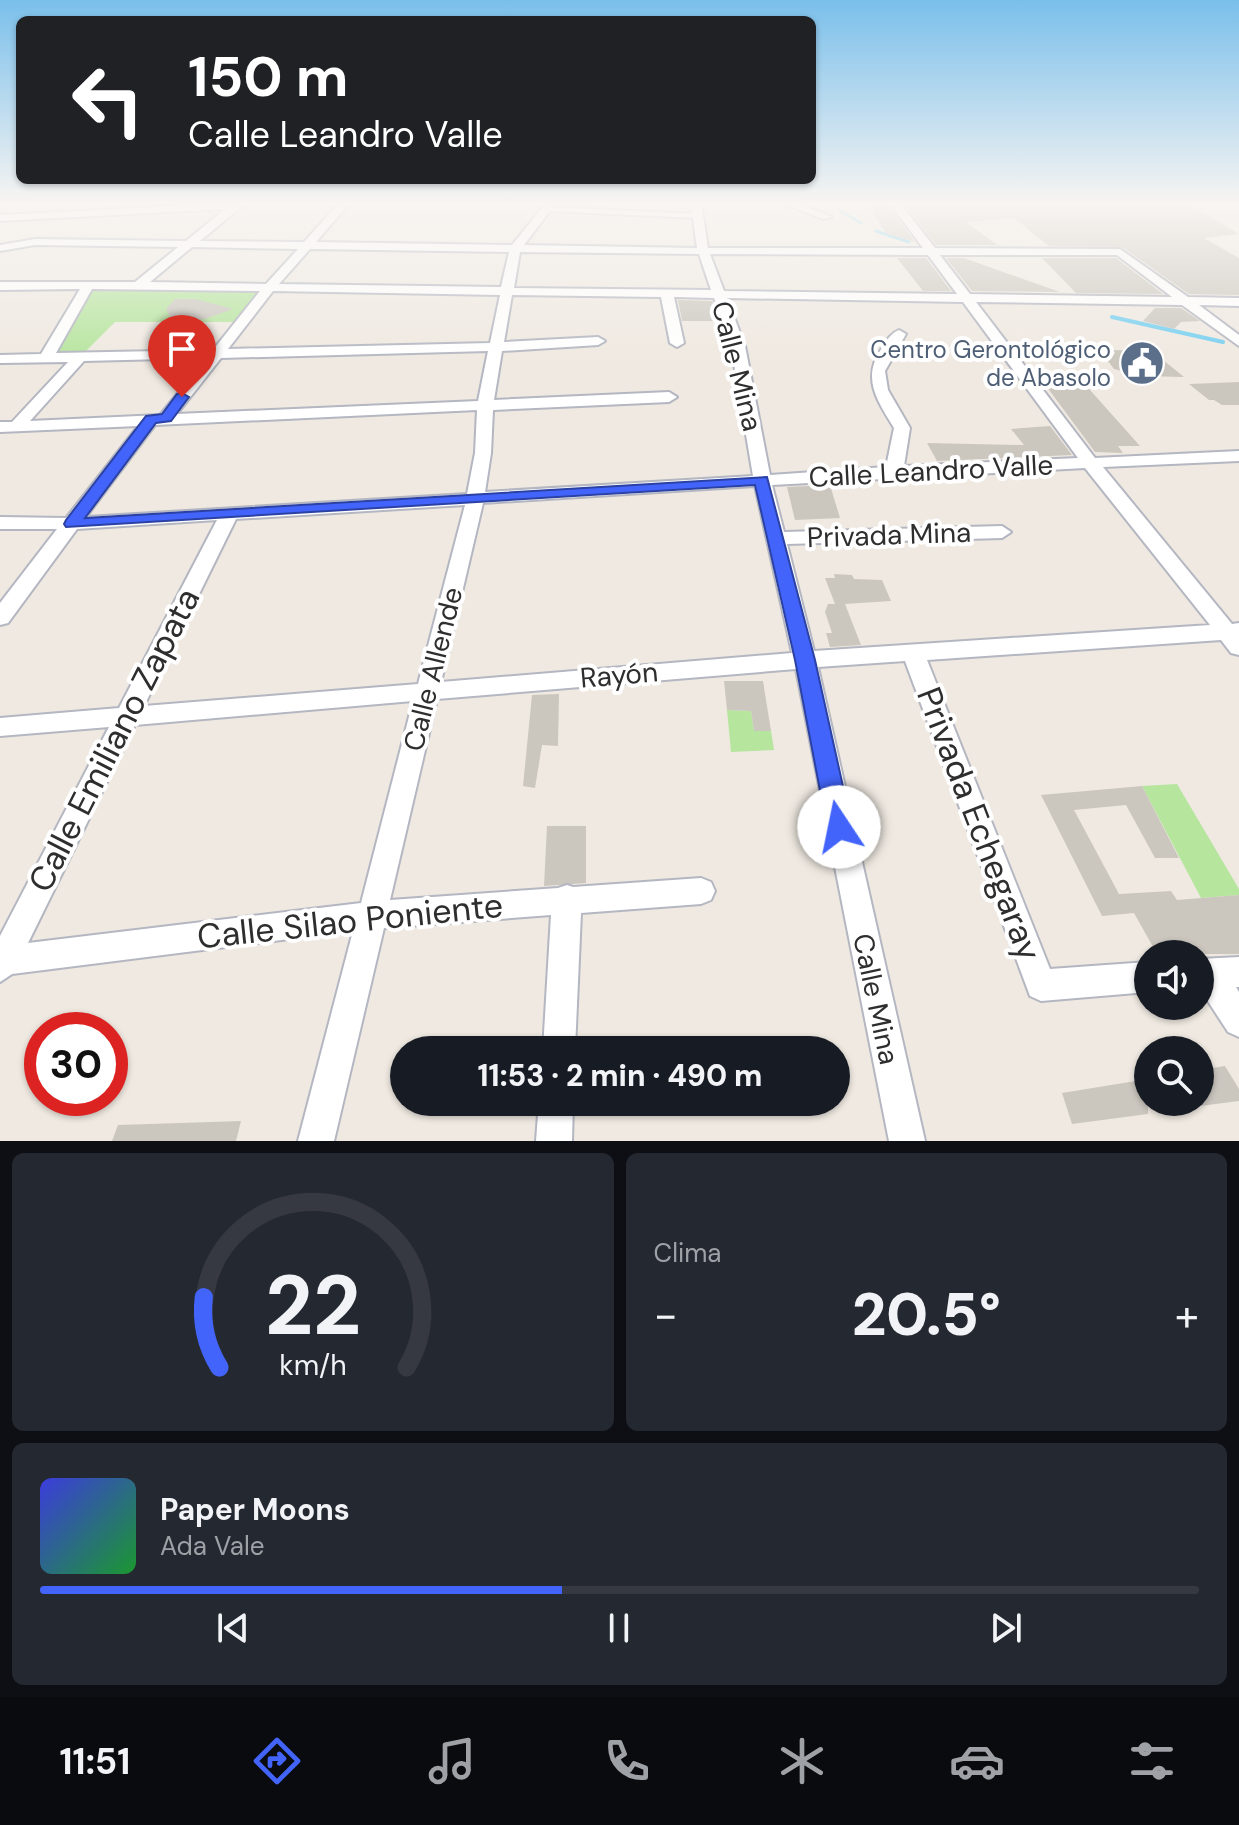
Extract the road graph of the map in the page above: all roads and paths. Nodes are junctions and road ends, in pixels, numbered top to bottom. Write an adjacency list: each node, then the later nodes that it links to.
1 (174, 256): 8 (street)
2 (295, 256): 9 (street)
3 (513, 256): 11 (street, Calle Allende)
4 (705, 256): 13 (street, Calle Mina)
5 (932, 256): 14 (street)
6 (1125, 256): 16 (street)
7 (0, 286): 10 (street)
8 (135, 288): 9 (street); 10 (street)
9 (268, 289): 11 (street); 23 (street)
10 (84, 291): 15 (street); 25 (street)
11 (505, 293): 12 (street); 22 (street, Calle Allende)
12 (667, 294): 13 (street); 21 (street)
13 (721, 295): 14 (street); 34 (street, Calle Mina)
14 (964, 298): 16 (street); 32 (street)
15 (0, 299)
16 (1184, 302): 17 (street); 20 (street)
17 (1239, 302)
18 (899, 334): 33 (street)
19 (598, 341): 22 (street)
20 (1239, 342)
21 (677, 343)
22 (495, 347): 23 (street); 28 (street, Calle Allende)
23 (215, 355): 24 (street); 29 (street)
24 (80, 357): 25 (street); 30 (street)
25 (46, 358): 26 (street)
26 (0, 359)
27 (669, 397): 28 (street)
28 (485, 405): 29 (street); 35 (street, Calle Allende)
29 (159, 419): 30 (street); 38 (street)
30 (8, 426)
31 (1239, 456): 32 (street, Calle Leandro Valle)
32 (1090, 463): 33 (street, Calle Leandro Valle); 42 (street)
33 (894, 472): 34 (street, Calle Leandro Valle)
34 (762, 480): 35 (street, Calle Leandro Valle); 40 (street, Calle Mina)
35 (475, 499): 36 (street, Calle Leandro Valle); 45 (street, Calle Allende)
36 (229, 515): 38 (street, Calle Leandro Valle); 46 (street, Calle Emiliano Zapata)
37 (0, 523): 38 (street, Calle Leandro Valle)
38 (72, 524): 41 (street)
39 (1002, 532): 40 (street, Privada Mina)
40 (776, 538): 44 (street, Calle Mina)
41 (0, 618)
42 (1235, 637): 43 (street, Rayón)
43 (913, 653): 44 (street, Rayón); 53 (street, Privada Echegaray)
44 (805, 660): 45 (street, Rayón); 59 (street, Calle Mina)
45 (429, 690): 46 (street, Rayón); 50 (street, Calle Allende)
46 (125, 716): 47 (street, Rayón); 51 (street, Calle Emiliano Zapata)
47 (0, 727)
48 (701, 891): 49 (street, Calle Silao Poniente)
49 (567, 898): 50 (street, Calle Silao Poniente); 55 (street)
50 (372, 915): 51 (street, Calle Silao Poniente); 57 (street, Calle Allende)
51 (1, 963)
52 (1216, 973): 54 (street)
53 (1134, 978)
54 (1239, 1021)
55 (560, 1036)
56 (555, 1116): 58 (street)
57 (316, 1141)
58 (554, 1141)
59 (907, 1141)

